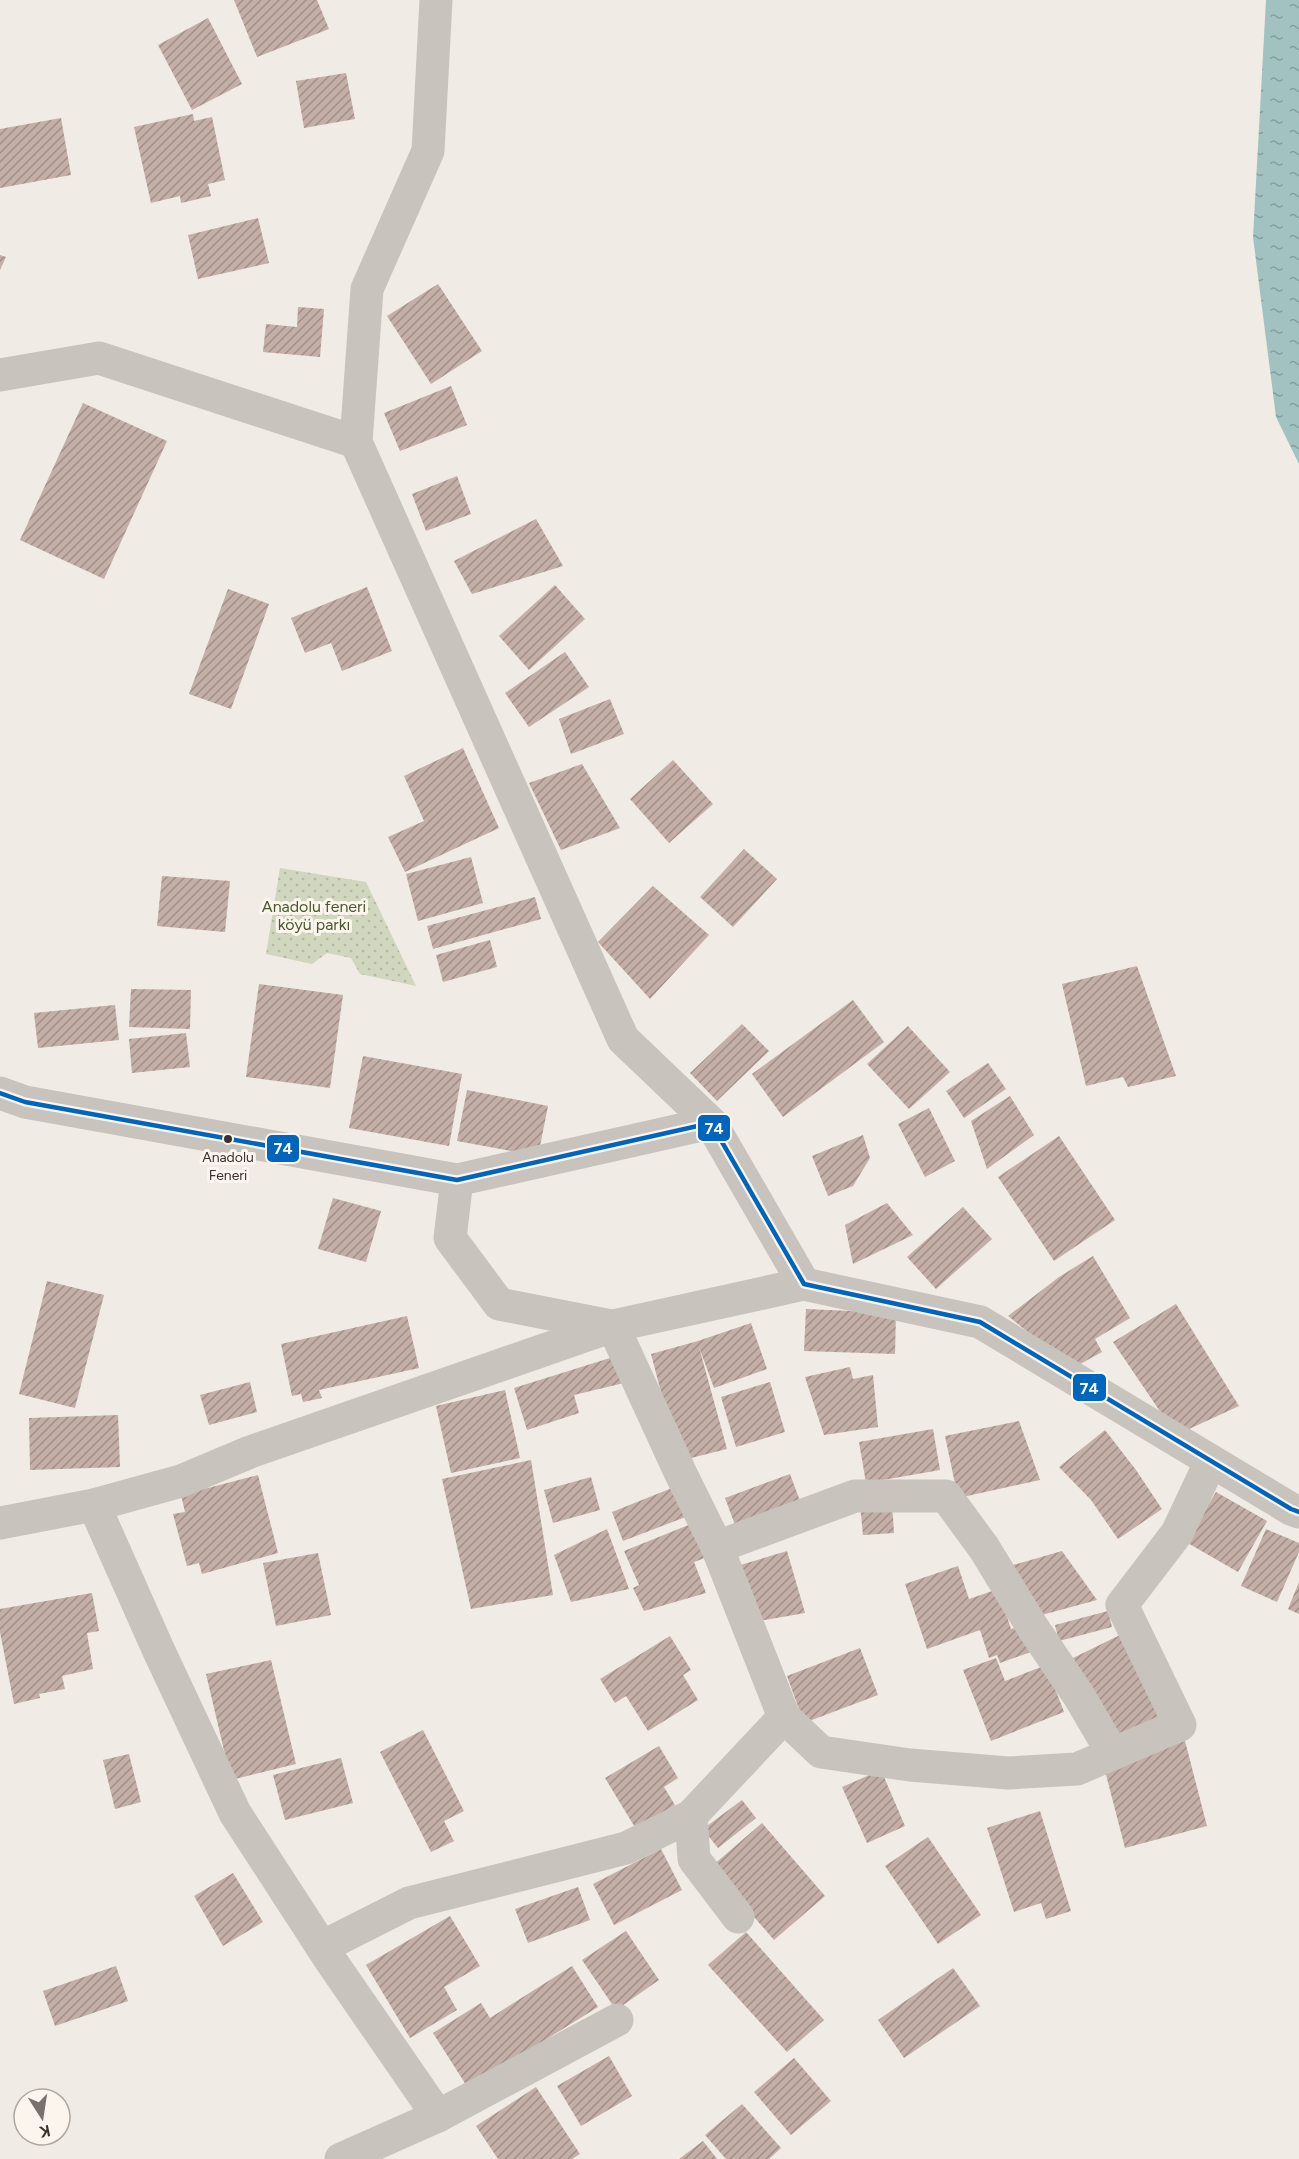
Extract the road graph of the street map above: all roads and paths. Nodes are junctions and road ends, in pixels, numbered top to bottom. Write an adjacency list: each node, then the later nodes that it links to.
1 (436, 0): 3 (street)
2 (0, 375): 3 (street)
3 (356, 442): 5 (street)
4 (0, 1093): 6 (street)
5 (711, 1123): 6 (street); 7 (street)
6 (457, 1180): 8 (street)
7 (804, 1284): 8 (street); 9 (street)
8 (613, 1326): 10 (street); 13 (street)
9 (1211, 1461): 11 (street); 15 (street)
10 (94, 1505): 12 (street); 18 (street)
11 (1299, 1512)
12 (0, 1523)
13 (717, 1547): 14 (street); 15 (street)
14 (784, 1717): 15 (street); 16 (street)
15 (1113, 1754)
16 (691, 1816): 17 (street); 18 (street)
17 (738, 1917)
18 (322, 1947): 20 (street)
19 (617, 2020): 20 (street)
20 (438, 2115): 21 (street)
21 (341, 2159)

